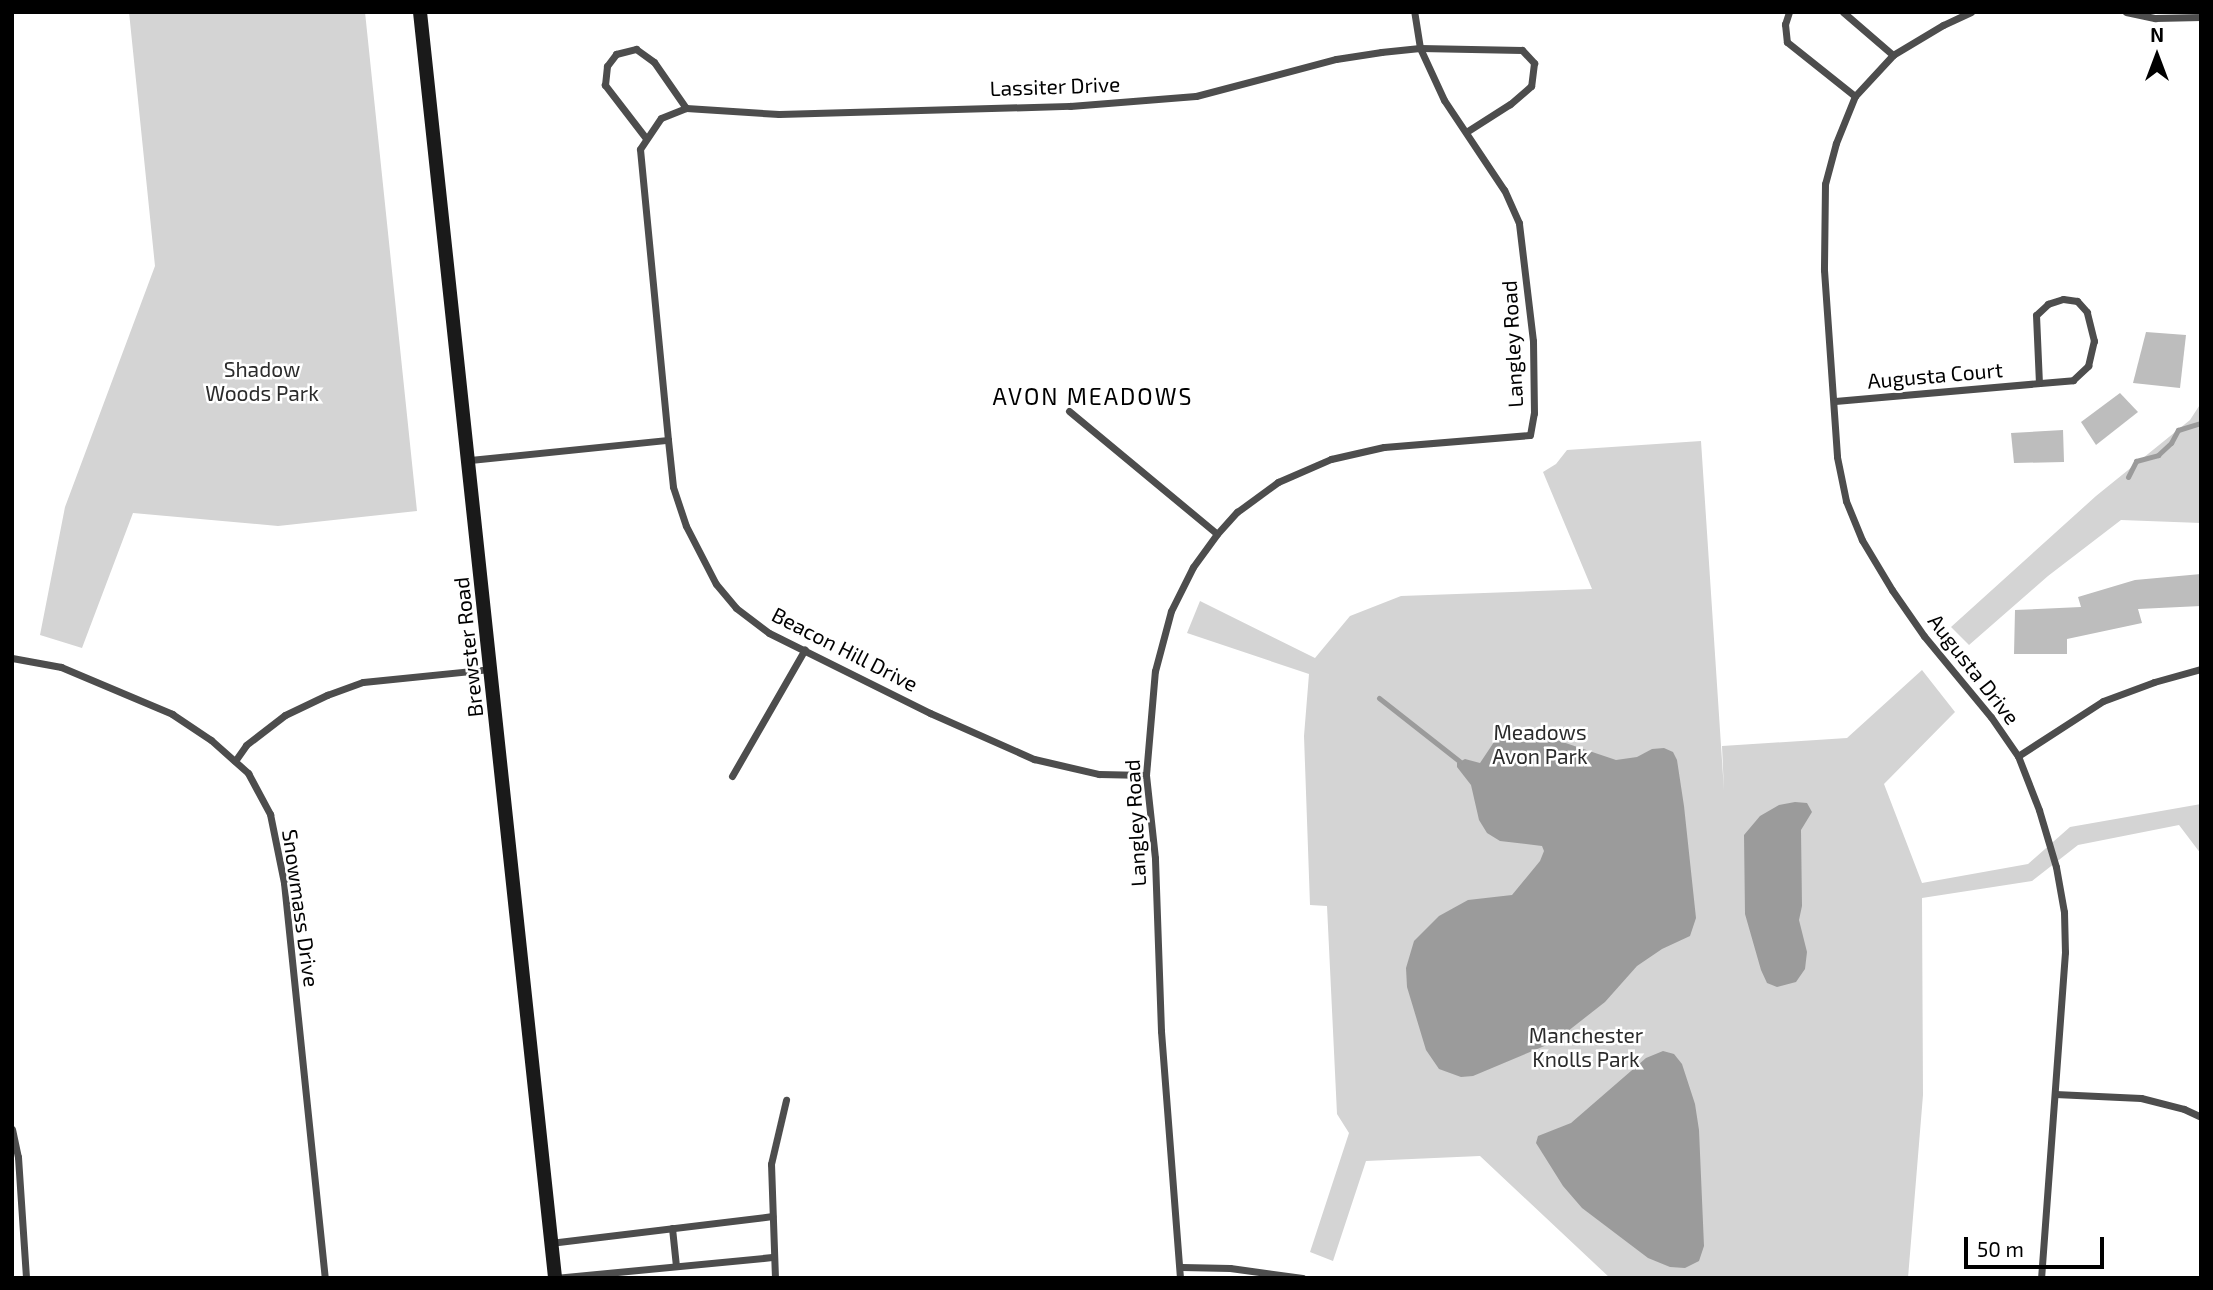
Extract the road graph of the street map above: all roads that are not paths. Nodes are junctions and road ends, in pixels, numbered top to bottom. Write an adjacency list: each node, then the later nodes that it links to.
1 (420, 12): 18 (street, Brewster Road)
2 (1414, 12): 8 (street, Langley Road)
3 (1789, 12): 10 (street)
4 (1843, 12): 9 (street)
5 (1971, 12): 9 (street, Augusta Drive)
6 (2126, 12): 7 (street)
7 (2201, 17)
8 (1420, 48): 11 (street, Lassiter Drive); 12 (street, Langley Road); 12 (street)
9 (1893, 55): 10 (street, Augusta Drive)
10 (1855, 96): 15 (street, Augusta Drive)
11 (686, 108): 13 (street); 13 (street)
12 (1466, 132): 19 (street, Langley Road)
13 (645, 137): 17 (street)
14 (2039, 383): 14 (street, Augusta Court); 15 (street, Augusta Court)
15 (1835, 401): 24 (street, Augusta Drive)
16 (1069, 411): 19 (street)
17 (668, 440): 18 (street); 20 (street, Beacon Hill Drive)
18 (470, 460): 22 (street, Brewster Road)
19 (1217, 534): 26 (street, Langley Road)
20 (805, 649): 26 (street, Beacon Hill Drive); 27 (street)
21 (12, 658): 25 (street, Snowmass Drive)
22 (492, 669): 25 (street); 34 (street, Brewster Road)
23 (2201, 669): 24 (street)
24 (2018, 756): 28 (street, Augusta Drive)
25 (234, 761): 39 (street, Snowmass Drive)
26 (1146, 775): 37 (street, Langley Road)
27 (732, 776)
28 (2055, 1094): 30 (street); 44 (street, Augusta Drive)
29 (786, 1100): 32 (street)
30 (2201, 1117)
31 (12, 1129): 38 (street)
32 (772, 1216): 33 (street); 35 (street)
33 (672, 1228): 34 (street); 36 (street)
34 (550, 1243): 40 (street, Brewster Road)
35 (772, 1257): 36 (street); 41 (street)
36 (676, 1266): 40 (street)
37 (1182, 1267): 42 (street, Langley Road); 43 (street)
38 (26, 1278)
39 (325, 1278)
40 (555, 1278)
41 (775, 1278)
42 (1180, 1278)
43 (1302, 1278)
44 (2041, 1278)

